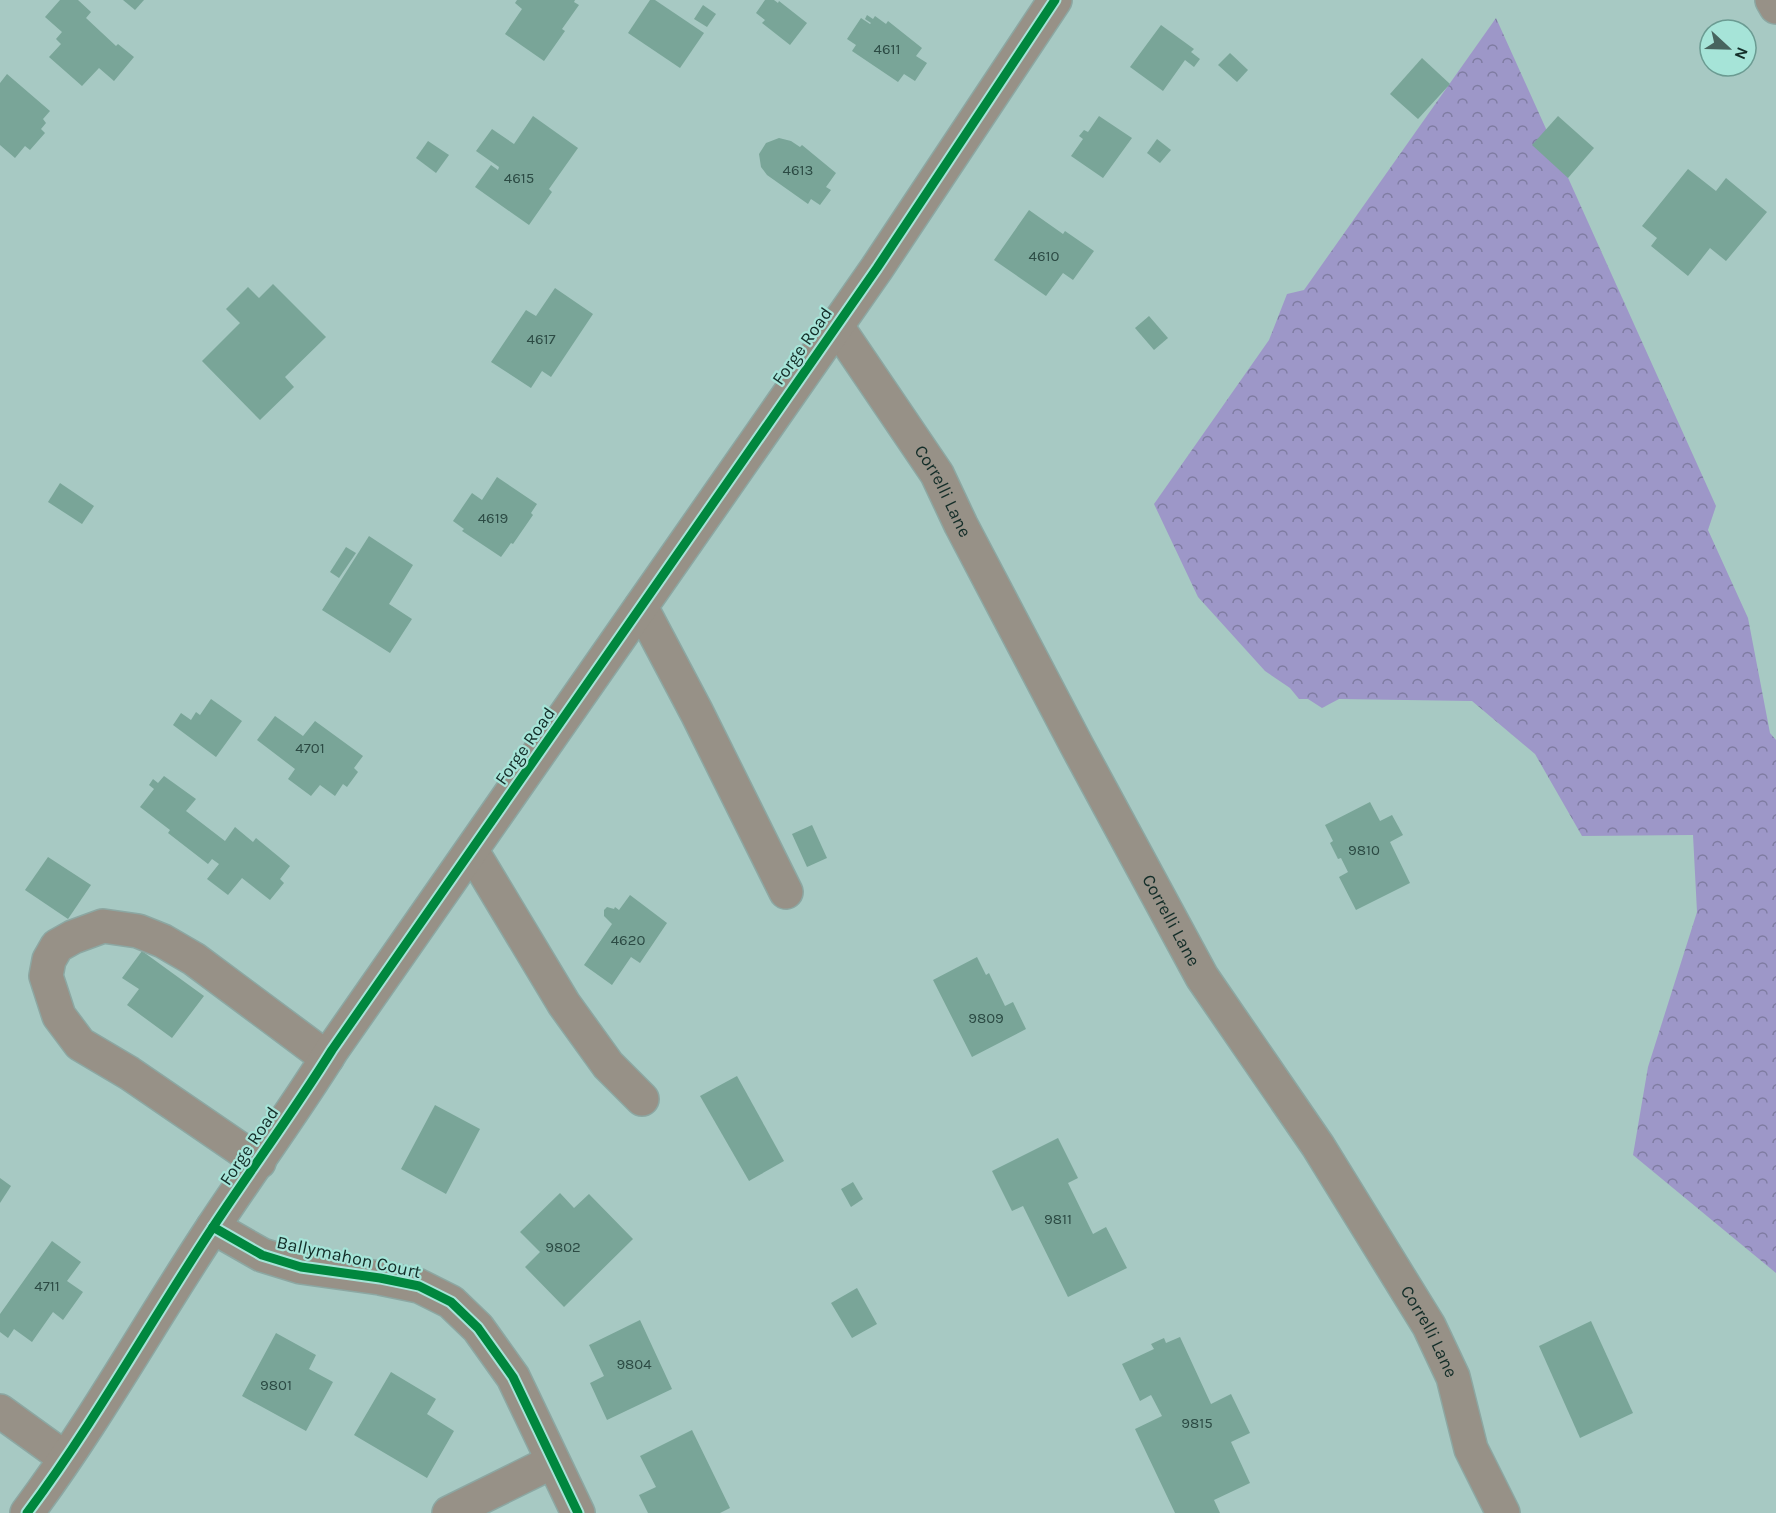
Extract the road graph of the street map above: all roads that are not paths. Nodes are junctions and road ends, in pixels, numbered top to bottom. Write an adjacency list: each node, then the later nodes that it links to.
1 (1055, 0): 4 (street, Forge Road)
2 (1773, 0): 3 (street)
3 (1776, 7)
4 (836, 325): 5 (street, Forge Road); 18 (street, Correlli Lane)
5 (641, 607): 6 (street, Forge Road); 7 (street)
6 (472, 851): 8 (street, Forge Road); 9 (street)
7 (786, 892)
8 (327, 1058): 10 (street, Forge Road); 10 (street)
9 (642, 1099)
10 (259, 1162): 11 (street, Forge Road)
11 (213, 1227): 13 (street, Forge Road); 14 (street, Ballymahon Court)
12 (0, 1411): 13 (street)
13 (65, 1458): 15 (street, Forge Road)
14 (552, 1462): 16 (street); 17 (street, Ballymahon Court)
15 (27, 1513)
16 (449, 1513)
17 (578, 1513)
18 (1503, 1513)

